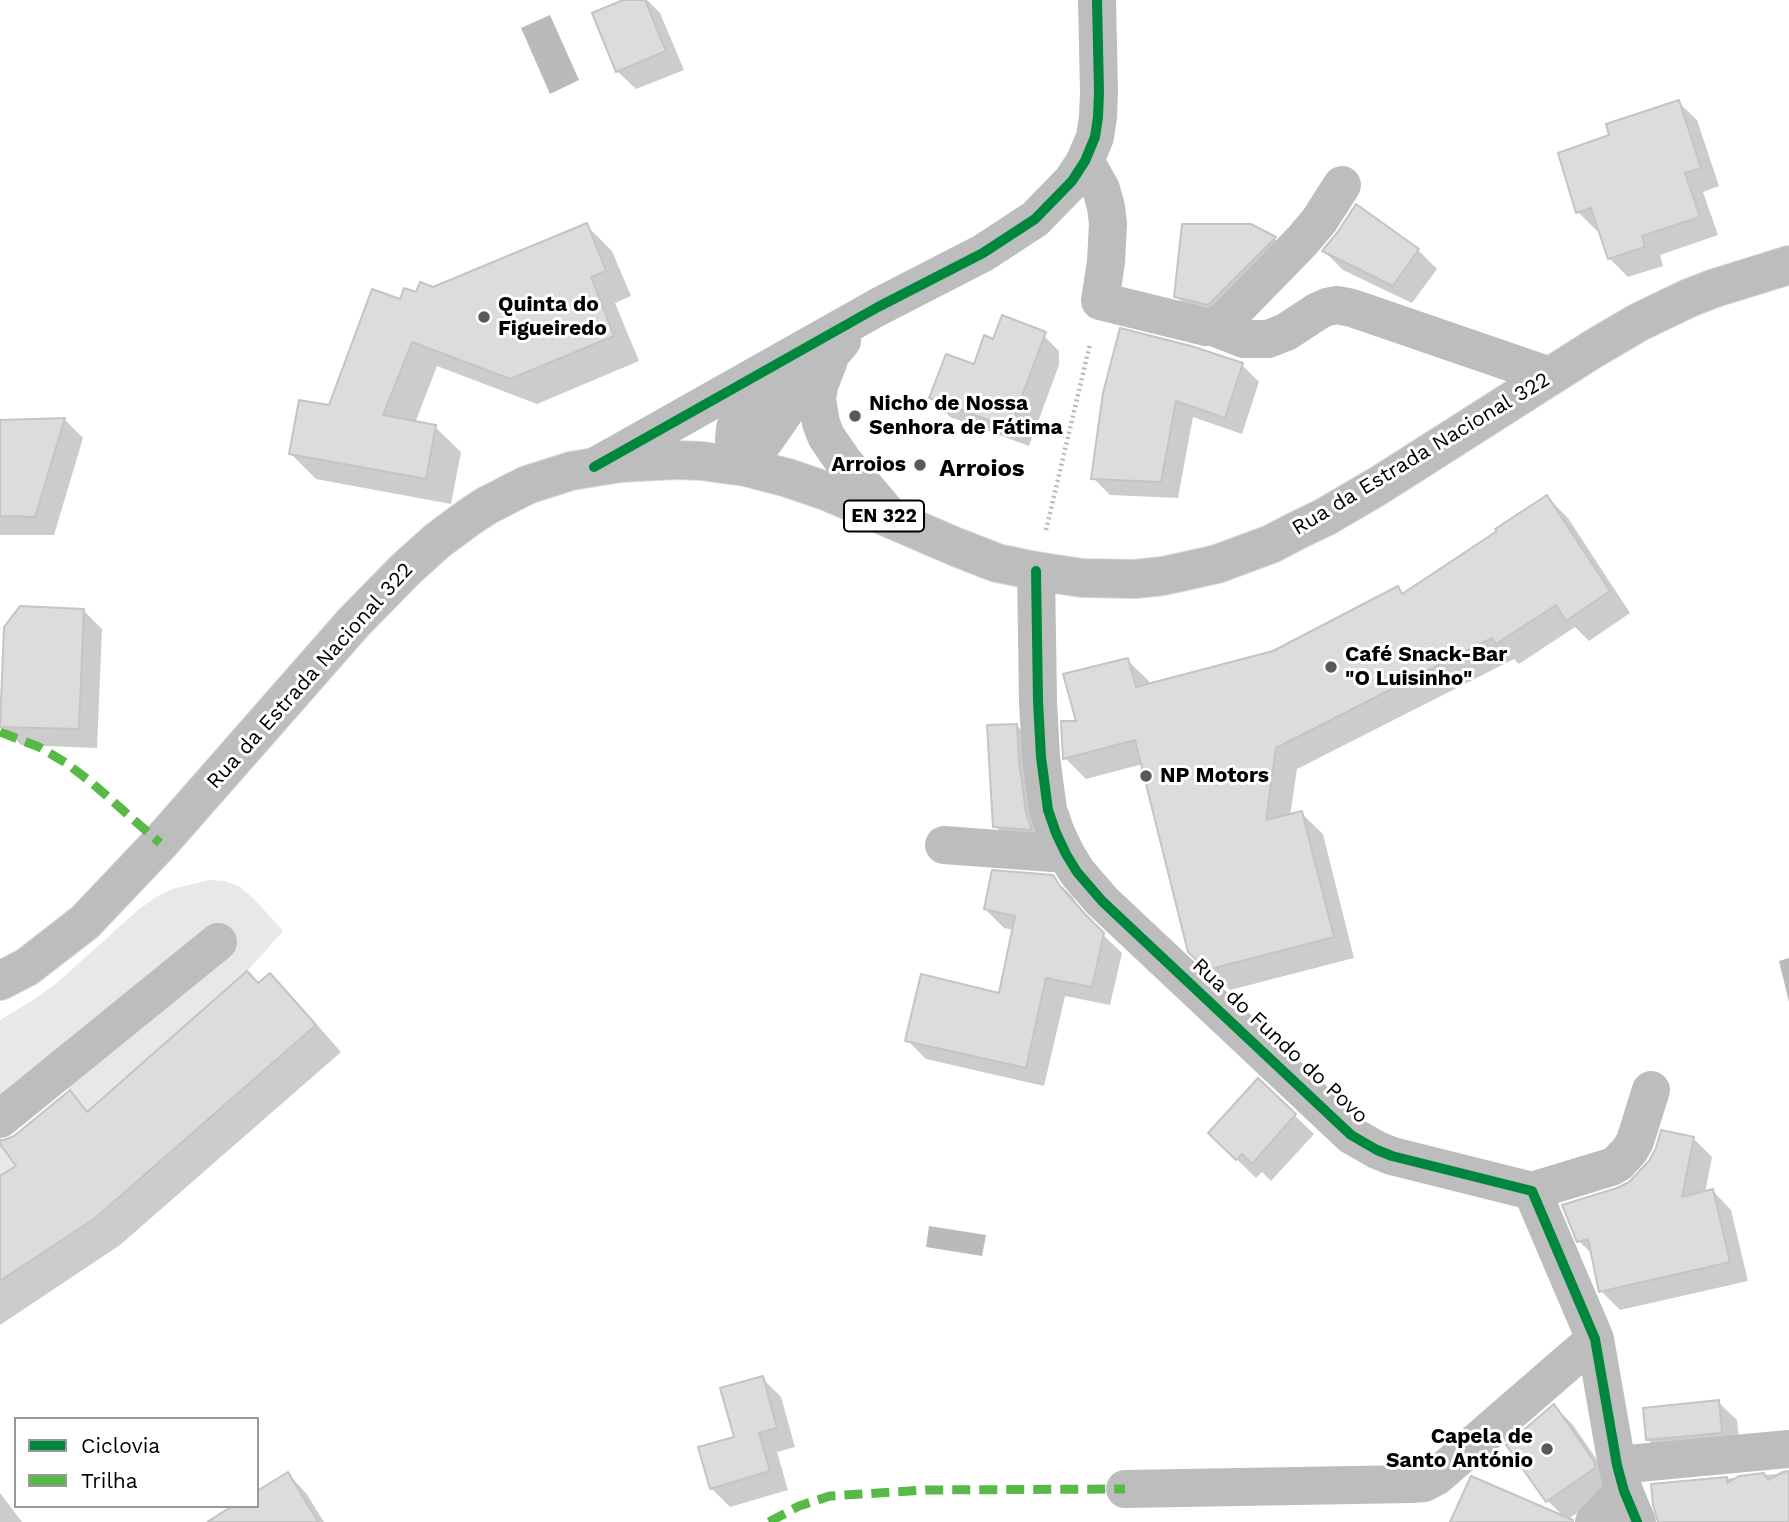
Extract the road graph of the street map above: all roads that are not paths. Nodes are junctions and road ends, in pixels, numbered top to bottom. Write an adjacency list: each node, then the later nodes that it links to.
1 (1097, 0): 2 (street)
2 (1085, 161): 5 (street); 6 (street)
3 (1342, 186): 6 (street)
4 (1789, 265): 9 (street, Rua da Estrada Nacional 322 / EN 322)
5 (878, 307): 7 (street); 8 (street)
6 (1213, 327): 9 (street)
7 (842, 341): 11 (street); 12 (street)
8 (782, 362): 10 (street); 11 (street)
9 (1550, 376): 13 (street, Rua da Estrada Nacional 322 / EN 322)
10 (594, 467): 11 (street, Rua da Estrada Nacional 322 / EN 322); 17 (street, Rua da Estrada Nacional 322 / EN 322)
11 (746, 467): 12 (street, Rua da Estrada Nacional 322 / EN 322)
12 (892, 520): 13 (street, Rua da Estrada Nacional 322 / EN 322)
13 (1036, 571): 15 (street, Rua do Fundo do Povo)
14 (944, 845): 15 (street)
15 (1066, 854): 20 (street, Rua do Fundo do Povo)
16 (218, 942): 19 (street)
17 (0, 981)
18 (1651, 1090): 20 (street)
19 (0, 1119)
20 (1532, 1191): 21 (street)
21 (1595, 1339): 23 (street); 24 (street)
22 (1789, 1449): 24 (street)
23 (1125, 1489)
24 (1626, 1493): 25 (street)
25 (1594, 1522)

